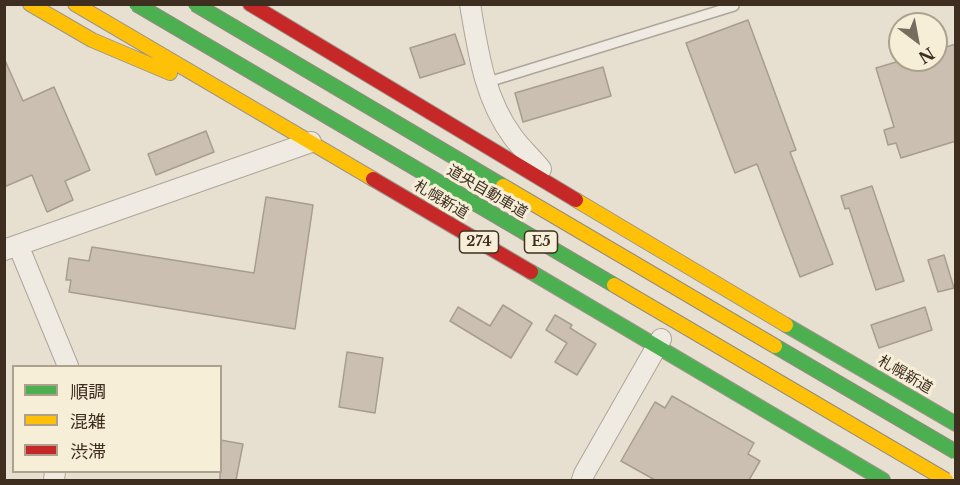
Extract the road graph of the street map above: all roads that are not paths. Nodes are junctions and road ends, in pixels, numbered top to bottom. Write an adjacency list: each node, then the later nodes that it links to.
1 (30, 4): 9 (main road)
2 (75, 4): 9 (main road, 札幌新道 / 274)
3 (136, 4): 20 (main road, 道央自動車道 / E5, bridge)
4 (195, 4): 17 (main road, 道央自動車道 / E5, bridge)
5 (250, 4): 11 (main road, 札幌新道)
6 (470, 4): 8 (street)
7 (734, 6): 8 (lane)
8 (485, 83): 11 (street)
9 (252, 108): 10 (main road, 札幌新道 / 274)
10 (311, 142): 12 (street); 14 (main road, 札幌新道 / 274)
11 (561, 191): 13 (main road, 札幌新道)
12 (11, 248): 15 (street)
13 (699, 274): 14 (street); 16 (main road, 札幌新道)
14 (656, 348): 18 (street); 19 (main road, 札幌新道 / 274)
15 (68, 365)
16 (956, 424)
17 (956, 452)
18 (582, 480)
19 (883, 480)
20 (946, 480)

